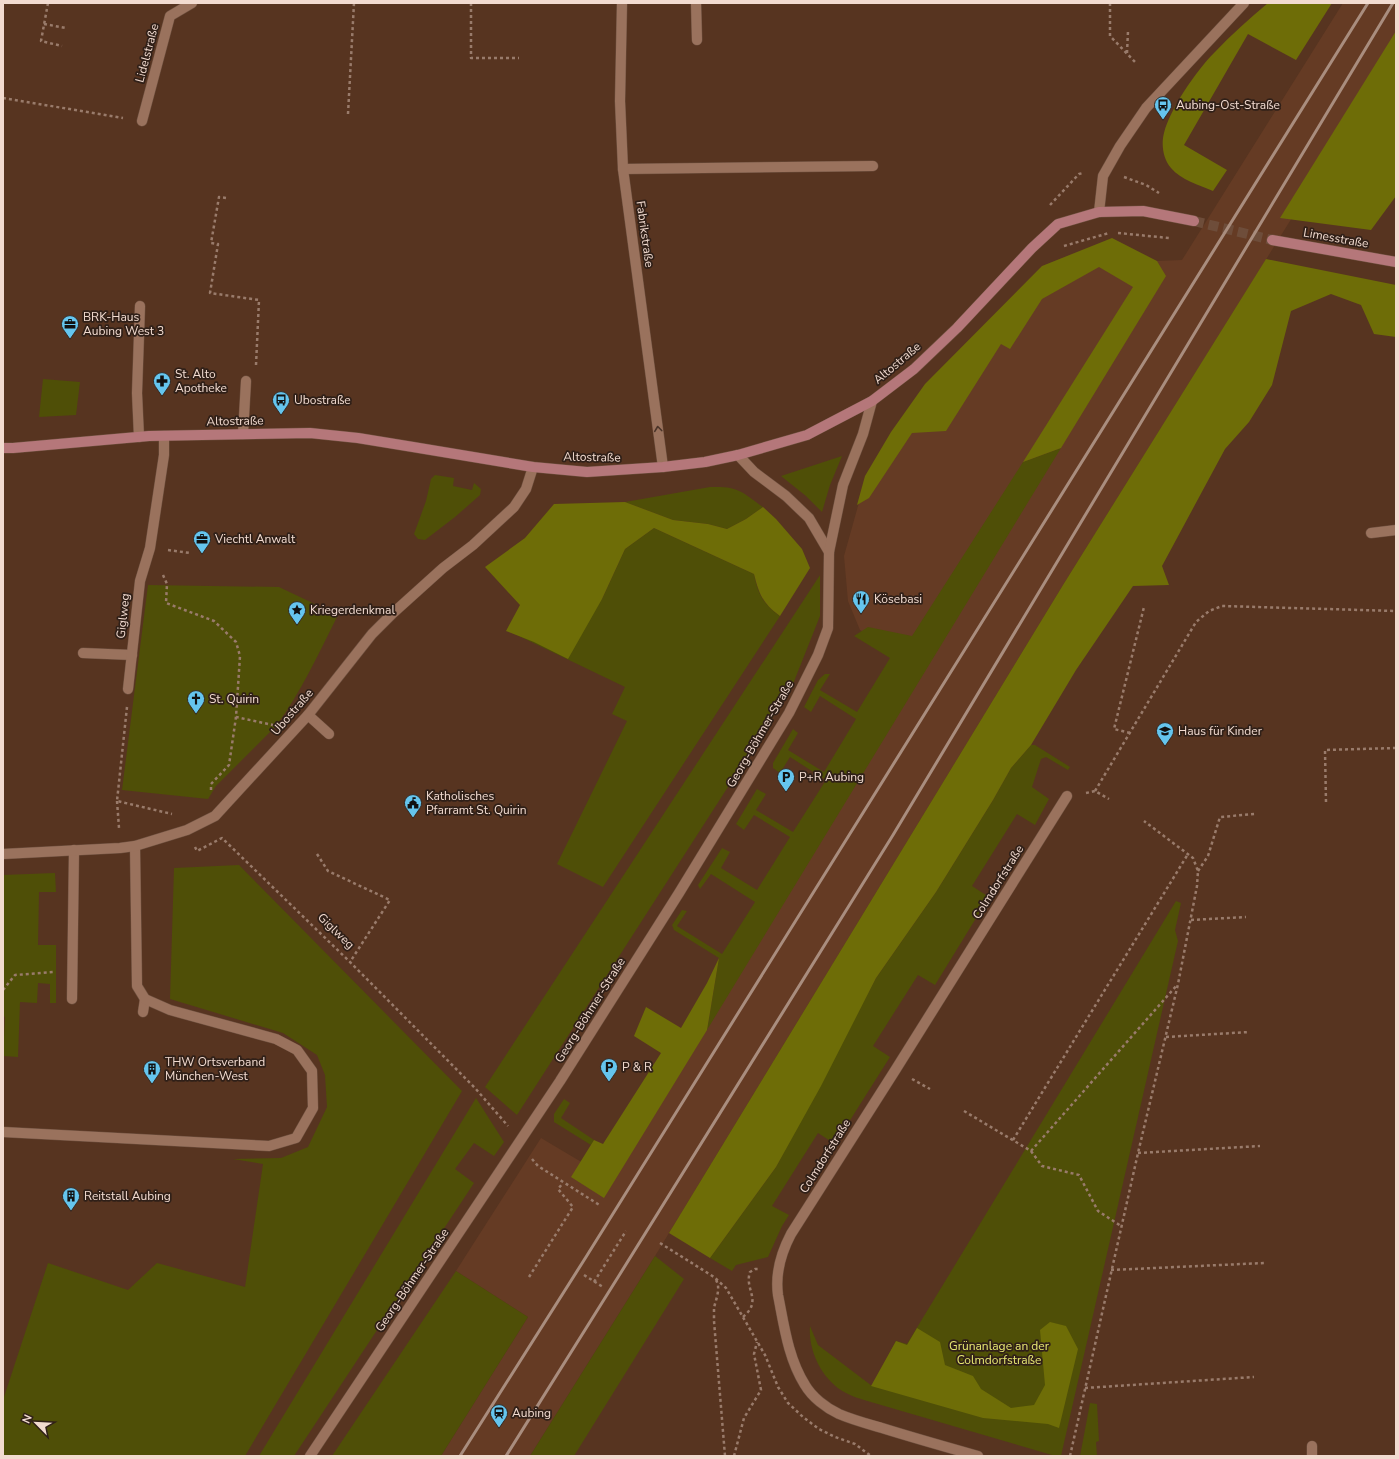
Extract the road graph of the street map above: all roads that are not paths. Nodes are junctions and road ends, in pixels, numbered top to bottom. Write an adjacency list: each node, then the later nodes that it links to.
1 (192, 3): 6 (street, Lidelstraße)
2 (622, 3): 8 (street, Fabrikstraße)
3 (696, 3): 5 (street)
4 (1244, 3): 9 (street)
5 (698, 40)
6 (142, 121)
7 (873, 166): 8 (street)
8 (623, 169): 22 (street, Fabrikstraße, one-way to 8)
9 (1099, 212): 10 (main road); 15 (main road, Altostraße)
10 (1194, 221)
11 (1272, 240): 12 (main road, Limesstraße)
12 (1396, 262)
13 (140, 306): 18 (street)
14 (246, 381): 16 (street)
15 (872, 401): 20 (main road, Altostraße); 25 (street, Georg-Böhmer-Straße)
16 (243, 434): 17 (main road, Altostraße); 21 (main road, Altostraße)
17 (164, 436): 18 (main road, Altostraße); 27 (street, Giglweg)
18 (139, 437): 19 (main road, Altostraße)
19 (3, 448)
20 (738, 455): 22 (main road, Altostraße); 25 (street)
21 (533, 467): 22 (main road, Altostraße); 29 (street, Ubostraße)
22 (663, 468)
23 (1396, 530): 24 (street)
24 (1371, 533)
25 (829, 552): 39 (street, Georg-Böhmer-Straße)
26 (83, 653): 27 (street)
27 (132, 655): 28 (street, Giglweg)
28 (128, 689)
29 (308, 715): 30 (street); 32 (street, Ubostraße)
30 (329, 734)
31 (1067, 796): 40 (street, Colmdorfstraße)
32 (136, 846): 33 (street, Ubostraße); 36 (street)
33 (74, 850): 34 (street, Ubostraße); 35 (street)
34 (3, 854)
35 (72, 999)
36 (145, 999): 37 (street); 38 (street)
37 (143, 1012)
38 (3, 1132)
39 (310, 1456)
40 (978, 1456)

